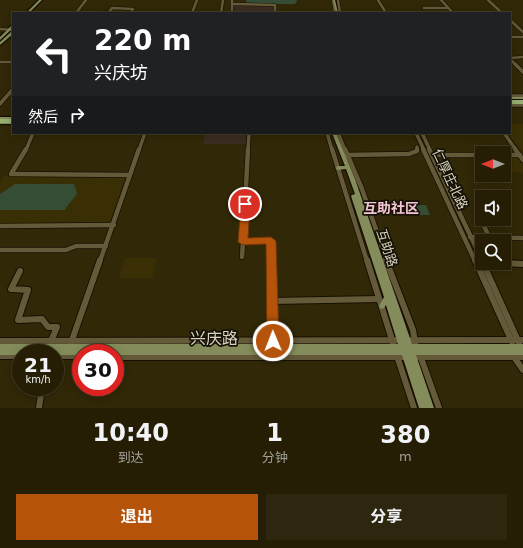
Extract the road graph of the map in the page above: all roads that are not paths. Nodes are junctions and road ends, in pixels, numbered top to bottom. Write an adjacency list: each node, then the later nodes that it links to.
1 (42, 0): 14 (main road)
2 (46, 0): 15 (main road)
3 (86, 0): 16 (street)
4 (197, 0): 19 (street)
5 (223, 0): 20 (street)
6 (232, 0): 11 (street)
7 (335, 0): 23 (main road)
8 (378, 0): 24 (street)
9 (441, 0): 13 (street)
10 (488, 0): 26 (street)
11 (232, 4): 21 (street); 22 (street)
12 (424, 8): 13 (street)
13 (448, 8): 25 (street)
14 (28, 12)
15 (33, 12)
16 (77, 12)
17 (109, 12): 18 (street)
18 (131, 12)
19 (192, 12)
20 (221, 12)
21 (232, 12)
22 (275, 12)
23 (338, 12)
24 (385, 12)
25 (452, 12)
26 (501, 12)
27 (511, 21): 30 (street)
28 (12, 29): 29 (street); 32 (main road); 34 (main road)
29 (0, 30)
30 (523, 32)
31 (511, 37): 33 (street)
32 (0, 39)
33 (522, 40)
34 (0, 44)
35 (523, 57): 36 (street)
36 (511, 58)
37 (511, 59): 41 (street)
38 (0, 62): 39 (street)
39 (12, 62)
40 (511, 66): 41 (street)
41 (516, 66): 42 (street)
42 (523, 72)
43 (12, 90): 46 (street)
44 (511, 98): 45 (highway)
45 (523, 98)
46 (0, 104)
47 (511, 104): 48 (highway)
48 (523, 104)
49 (0, 121): 50 (highway)
50 (12, 121)
51 (33, 134): 69 (street)
52 (145, 134): 69 (street)
53 (249, 134): 77 (street)
54 (327, 134): 68 (street)
55 (331, 134): 68 (main road, 互助路)
56 (334, 134): 62 (main road, 互助路)
57 (338, 134): 62 (street)
58 (417, 134): 63 (street, 仁厚庄北路)
59 (422, 134): 63 (street, 仁厚庄北路)
60 (505, 134): 66 (street)
61 (417, 147): 62 (street)
62 (345, 155): 96 (main road, 互助路); 96 (street)
63 (430, 155): 64 (street); 72 (street, 仁厚庄北路); 73 (street, 仁厚庄北路)
64 (475, 155)
65 (511, 155): 66 (street)
66 (520, 155): 67 (street)
67 (523, 160)
68 (341, 168): 86 (main road, 互助路); 88 (street)
69 (130, 175): 70 (street)
70 (114, 225): 71 (street); 79 (street)
71 (0, 226)
72 (464, 236): 73 (street); 95 (street, 仁厚庄北路)
73 (472, 238): 74 (street); 78 (street, 仁厚庄北路)
74 (475, 238)
75 (511, 238): 76 (street)
76 (523, 238)
77 (243, 242): 81 (street); 87 (street)
78 (475, 245)
79 (106, 246): 80 (street); 93 (street)
80 (0, 250)
81 (242, 257)
82 (511, 263): 83 (street)
83 (523, 264)
84 (20, 270): 90 (street)
85 (486, 270): 95 (street, 仁厚庄北路)
86 (387, 297): 88 (main road); 96 (main road, 互助路)
87 (272, 301): 88 (street); 91 (street)
88 (380, 303): 96 (street)
89 (0, 341): 90 (street)
90 (51, 341): 93 (street)
91 (273, 341): 93 (street); 96 (street)
92 (0, 347): 93 (main road, 兴庆路)
93 (70, 347): 94 (main road, 兴庆路); 96 (main road, 兴庆路)
94 (64, 348)
95 (519, 348): 96 (main road, 兴庆路); 96 (street); 102 (street)
96 (407, 349): 101 (street); 105 (street); 106 (main road); 107 (main road); 108 (street)
97 (0, 352): 98 (main road, 兴庆路)
98 (12, 352)
99 (0, 356): 100 (street)
100 (12, 356)
101 (124, 356)
102 (523, 370)
103 (41, 396): 104 (street)
104 (39, 408)
105 (414, 408)
106 (423, 408)
107 (430, 408)
108 (440, 408)

